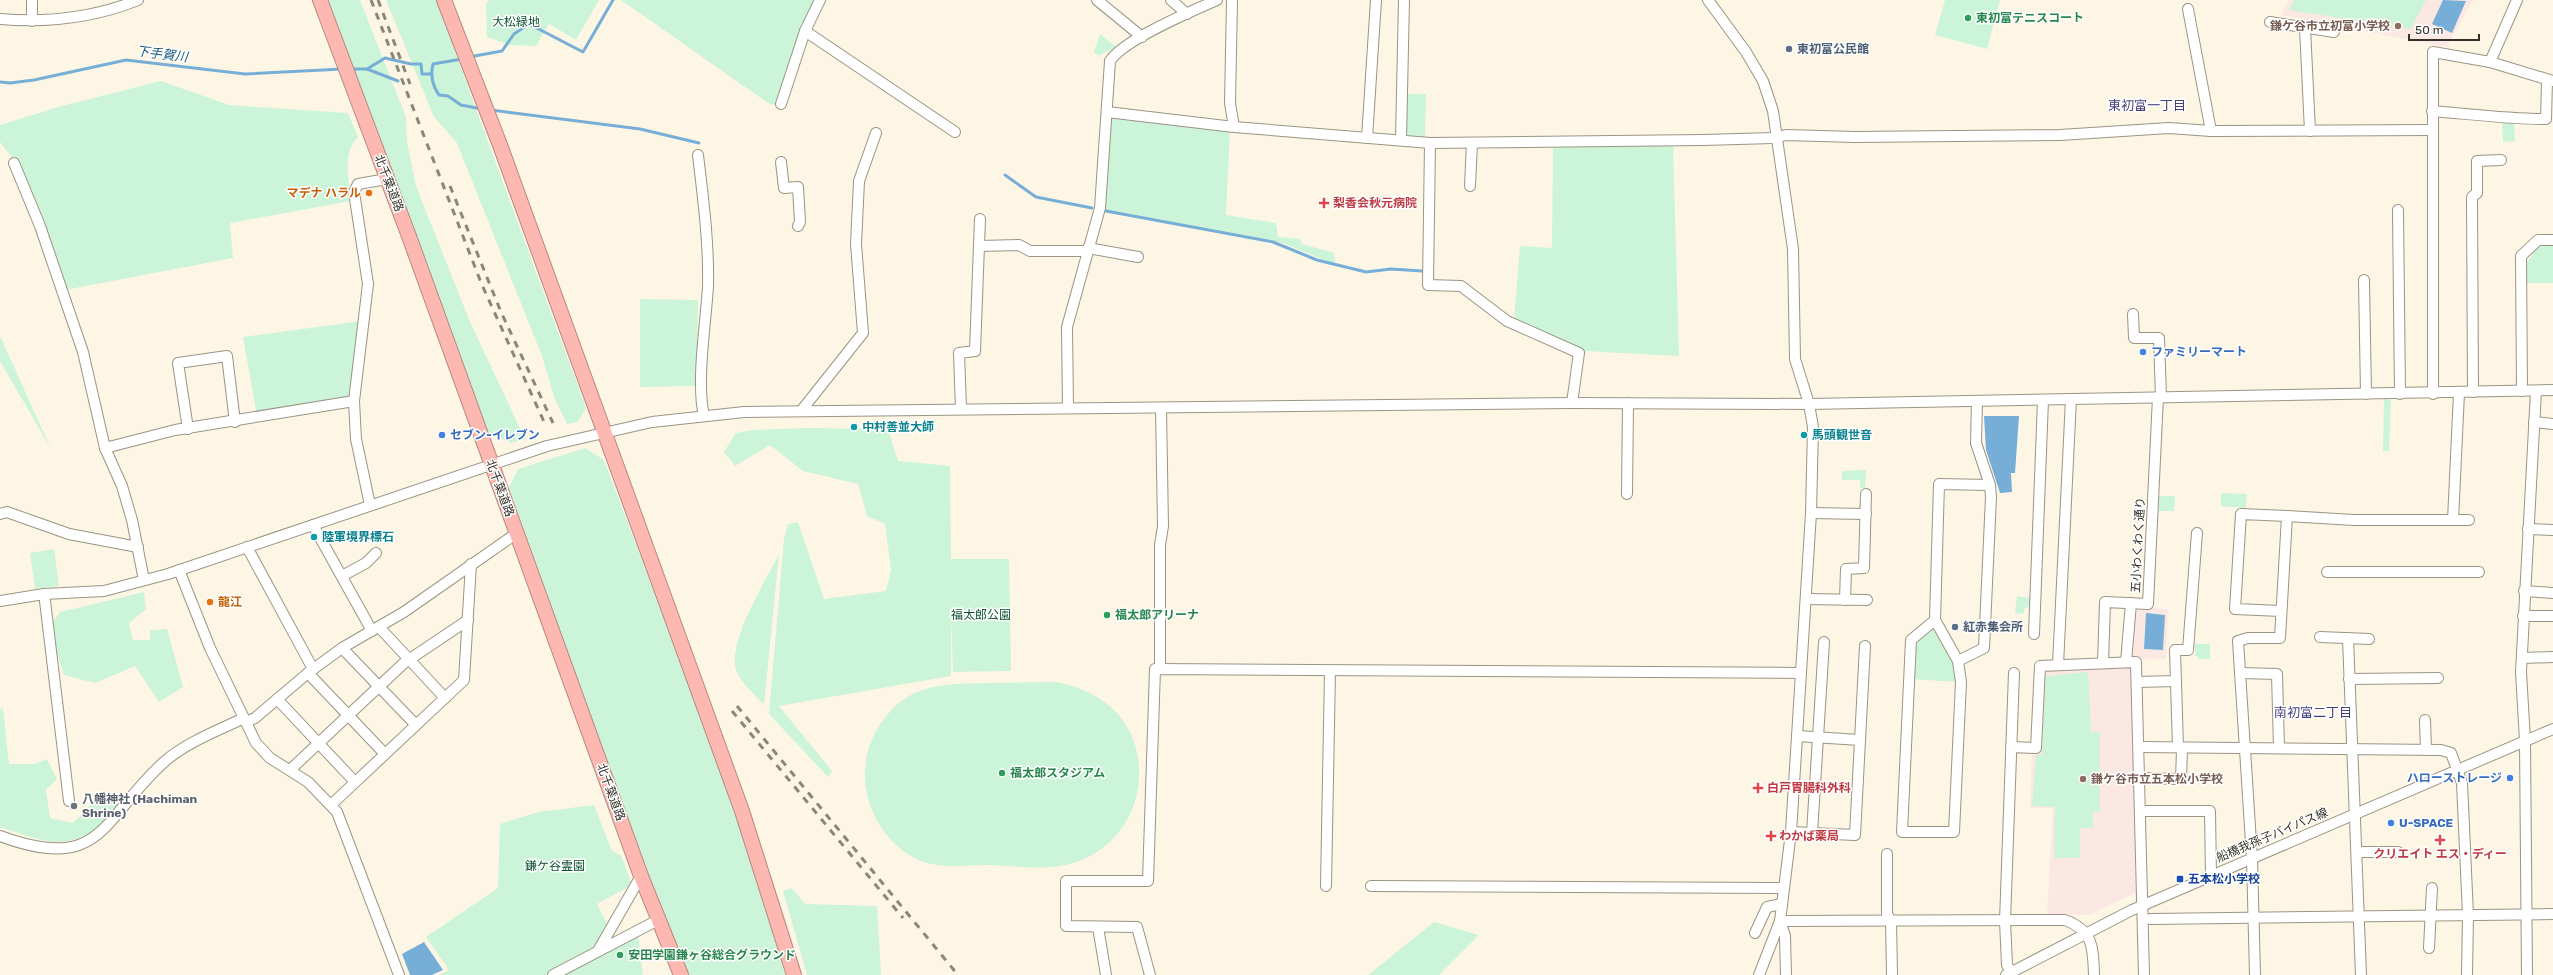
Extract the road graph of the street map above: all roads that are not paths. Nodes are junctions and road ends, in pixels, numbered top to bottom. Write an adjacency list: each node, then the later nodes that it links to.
1 (32, 0): 17 (street)
2 (138, 0): 17 (street)
3 (320, 0): 43 (highway, 北千葉道路)
4 (820, 0): 20 (street)
5 (1097, 0): 22 (street)
6 (1171, 0): 15 (street)
7 (1217, 0): 15 (street)
8 (1232, 0): 28 (street)
9 (1376, 0): 35 (street)
10 (1404, 0): 36 (street)
11 (1708, 0): 34 (street)
12 (2517, 0): 23 (street)
13 (445, 2): 79 (highway)
14 (2188, 9): 30 (street)
15 (1188, 14): 22 (street)
16 (0, 19): 17 (street)
17 (32, 20)
18 (2270, 22): 19 (street)
19 (2305, 28): 21 (street); 31 (street)
20 (805, 31): 25 (street); 32 (street)
21 (2334, 32)
22 (1142, 38): 27 (street)
23 (2490, 62): 24 (street); 26 (street)
24 (2550, 81): 26 (street)
25 (781, 104)
26 (2432, 111): 29 (street)
27 (1107, 112): 28 (street); 50 (street)
28 (1234, 127): 35 (street)
29 (2432, 130): 31 (street); 61 (street)
30 (2211, 131): 31 (street); 34 (street)
31 (2310, 131)
32 (956, 132)
33 (876, 133): 73 (street)
34 (1778, 136): 38 (street); 69 (street)
35 (1367, 138): 36 (street)
36 (1401, 139): 37 (street)
37 (1430, 143): 38 (street); 67 (street)
38 (1472, 143): 44 (street)
39 (698, 155): 74 (street)
40 (2501, 160): 57 (street)
41 (781, 162): 47 (street)
42 (14, 163): 80 (street)
43 (387, 178): 66 (street); 81 (highway, 北千葉道路)
44 (1470, 186)
45 (2398, 210): 60 (street)
46 (980, 219): 49 (street)
47 (798, 226)
48 (2553, 240): 55 (street)
49 (980, 246): 50 (street); 72 (street)
50 (1088, 250): 51 (street); 70 (street)
51 (1138, 257)
52 (2364, 280): 59 (street)
53 (2133, 314): 62 (street)
54 (2553, 390): 56 (street)
55 (2522, 391): 56 (street); 57 (street)
56 (2536, 391): 76 (street)
57 (2474, 392): 58 (street)
58 (2459, 393): 61 (street); 90 (street)
59 (2366, 394): 60 (street); 62 (street)
60 (2400, 394): 61 (street)
61 (2433, 394)
62 (2159, 397): 63 (street); 113 (street, 五小わくわく通り)
63 (2071, 399): 65 (street); 133 (street)
64 (1977, 400): 65 (street); 69 (street); 82 (street)
65 (2043, 400): 120 (street)
66 (354, 401): 75 (street); 85 (street)
67 (1572, 403): 68 (street); 71 (street)
68 (1628, 403): 69 (street); 83 (street)
69 (1809, 404): 86 (street)
70 (1068, 408): 71 (street); 72 (street)
71 (1161, 408): 134 (street)
72 (961, 409): 73 (street)
73 (801, 411): 74 (street)
74 (704, 416): 79 (street)
75 (235, 422): 78 (street); 78 (street)
76 (2534, 422): 77 (street); 93 (street)
77 (2553, 424)
78 (188, 429): 80 (street)
79 (604, 431): 81 (street); 208 (highway)
80 (105, 448): 97 (street)
81 (492, 464): 85 (street); 95 (highway, 北千葉道路)
82 (1990, 485): 118 (street); 130 (street)
83 (1627, 494)
84 (1866, 494): 88 (street)
85 (370, 505): 92 (street)
86 (1811, 513): 88 (street); 108 (street)
87 (0, 514): 97 (street)
88 (1866, 514): 109 (street)
89 (2287, 516): 90 (street); 114 (street); 114 (street)
90 (2453, 520): 91 (street)
91 (2469, 520)
92 (313, 525): 98 (street); 104 (street)
93 (2528, 529): 94 (street); 106 (street)
94 (2553, 530)
95 (517, 533): 100 (street); 180 (highway, 北千葉道路)
96 (2197, 533): 142 (street)
97 (138, 547): 105 (street)
98 (248, 547): 101 (street); 135 (street)
99 (376, 553): 104 (street)
100 (471, 564): 117 (street); 119 (street)
101 (179, 570): 105 (street); 148 (street)
102 (2328, 572): 103 (street)
103 (2479, 572)
104 (342, 576): 119 (street)
105 (144, 580): 111 (street)
106 (2524, 591): 107 (street); 115 (street)
107 (2553, 593)
108 (1806, 599): 109 (street); 137 (street)
109 (1844, 600): 110 (street)
110 (1867, 600)
111 (0, 601)
112 (45, 601): 169 (street)
113 (2131, 603): 131 (street, 五小わくわく通り); 132 (street)
114 (2281, 612): 139 (street)
115 (2523, 616): 116 (street); 128 (street)
116 (2552, 616)
117 (468, 620): 129 (street); 145 (street)
118 (1935, 620): 130 (street); 130 (street)
119 (375, 629): 126 (street); 129 (street)
120 (2034, 634)
121 (2320, 637): 122 (street)
122 (2348, 638): 123 (street); 141 (street)
123 (2369, 639)
124 (1824, 642): 153 (street)
125 (1866, 646): 154 (street)
126 (342, 648): 135 (street); 144 (street)
127 (2553, 657): 128 (street)
128 (2522, 658): 155 (street)
129 (408, 660): 144 (street); 145 (street)
130 (1958, 661)
131 (2126, 662): 132 (street); 143 (street)
132 (2103, 663): 133 (street)
133 (2058, 665): 157 (street)
134 (1160, 669): 136 (street); 199 (street)
135 (311, 671): 146 (street); 147 (street)
136 (1330, 671): 137 (street); 182 (street)
137 (1801, 673): 152 (street)
138 (2014, 673): 157 (street)
139 (2240, 673): 160 (street); 161 (street)
140 (2438, 678): 141 (street)
141 (2349, 679): 162 (street)
142 (2176, 681): 143 (street); 159 (street)
143 (2137, 682): 158 (street)
144 (379, 686): 147 (street); 150 (street)
145 (445, 698): 150 (street)
146 (277, 699): 148 (street); 156 (street)
147 (348, 716): 156 (street); 164 (street)
148 (245, 720): 165 (street); 175 (street)
149 (2425, 720): 163 (street)
150 (416, 725): 164 (street)
151 (2553, 728): 155 (street, 船橋我孫子バイパス線)
152 (1797, 736): 153 (street); 173 (street)
153 (1819, 737): 154 (street); 174 (street)
154 (1860, 740): 174 (street)
155 (2525, 741): 166 (street, 船橋我孫子バイパス線); 190 (street)
156 (319, 743): 165 (street); 168 (street)
157 (2011, 747): 198 (street)
158 (2139, 747): 159 (street); 167 (street)
159 (2178, 747): 160 (street); 167 (street)
160 (2245, 748): 161 (street); 179 (street)
161 (2279, 748): 162 (street)
162 (2351, 749): 163 (street); 172 (street)
163 (2426, 750): 166 (street)
164 (385, 754): 168 (street)
165 (291, 769): 170 (street)
166 (2458, 769): 172 (street, 船橋我孫子バイパス線); 189 (street)
167 (2140, 778): 171 (street)
168 (356, 782): 170 (street)
169 (70, 800)
170 (332, 804): 205 (street)
171 (2141, 812): 181 (street); 187 (street)
172 (2355, 814): 176 (street); 179 (street, 船橋我孫子バイパス線)
173 (1792, 832): 174 (street); 184 (street)
174 (1812, 833)
175 (0, 836)
176 (2357, 852): 177 (street); 192 (street)
177 (2398, 852)
178 (1887, 854): 197 (street)
179 (2252, 858): 181 (street, 船橋我孫子バイパス線); 193 (street)
180 (641, 876): 195 (highway, 北千葉道路); 203 (street)
181 (2211, 876): 187 (street, 船橋我孫子バイパス線)
182 (1326, 886)
183 (1371, 886): 184 (street)
184 (1784, 888): 186 (street)
185 (2432, 888): 191 (street)
186 (1782, 904): 196 (street); 200 (street)
187 (2143, 905): 201 (street, 船橋我孫子バイパス線); 215 (street)
188 (2553, 914): 190 (street)
189 (2468, 915): 190 (street); 191 (street); 218 (street)
190 (2527, 915): 219 (street)
191 (2430, 916): 192 (street); 202 (street)
192 (2359, 917): 193 (street); 217 (street)
193 (2254, 918): 194 (street); 216 (street)
194 (2150, 919)
195 (658, 920): 203 (street); 207 (highway, 北千葉道路)
196 (1780, 921): 197 (street); 211 (street); 212 (street)
197 (1891, 921): 198 (street); 213 (street)
198 (2005, 921): 201 (street); 204 (street)
199 (1098, 927): 209 (street); 210 (street)
200 (1755, 933)
201 (2085, 933): 204 (street, 船橋我孫子バイパス線); 214 (street)
202 (2429, 948)
203 (598, 951): 206 (street)
204 (2009, 974)
205 (399, 975)
206 (553, 975)
207 (681, 975)
208 (794, 975)
209 (1106, 975)
210 (1150, 975)
211 (1759, 975)
212 (1786, 975)
213 (1892, 975)
214 (2094, 975)
215 (2144, 975)
216 (2255, 975)
217 (2361, 975)
218 (2467, 975)
219 (2527, 975)

